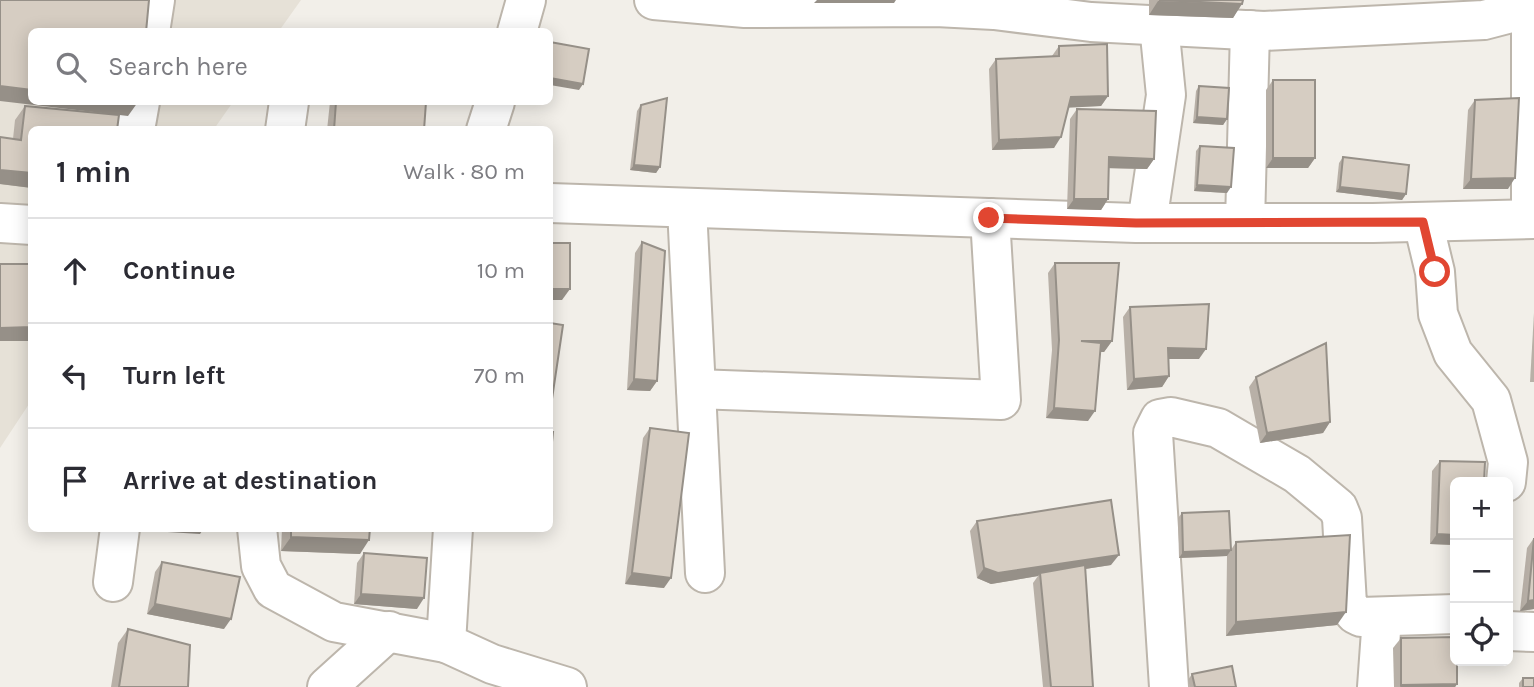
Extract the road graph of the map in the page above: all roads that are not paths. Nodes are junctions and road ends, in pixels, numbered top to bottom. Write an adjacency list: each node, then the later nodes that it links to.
1 (155, 0): 7 (street)
2 (526, 0): 8 (street)
3 (654, 0): 4 (street)
4 (936, 3): 6 (street)
5 (1533, 7): 9 (street); 19 (street)
6 (1159, 25): 9 (street); 22 (street)
7 (151, 28)
8 (517, 28)
9 (1250, 30): 23 (street)
10 (139, 105): 13 (street)
11 (289, 105): 14 (street)
12 (494, 105): 15 (street)
13 (136, 126)
14 (286, 126)
15 (487, 126)
16 (553, 203): 17 (street)
17 (687, 208): 18 (street); 25 (street)
18 (989, 218): 22 (street); 25 (street)
19 (1533, 219): 20 (street)
20 (1423, 222): 23 (street); 26 (street)
21 (0, 223): 24 (street)
22 (1147, 223): 23 (street)
23 (1244, 223)
24 (28, 225)
25 (696, 389): 30 (street)
26 (1506, 477)
27 (119, 532): 31 (street)
28 (257, 532): 34 (street)
29 (453, 532): 37 (street)
30 (705, 573)
31 (113, 582)
32 (1450, 614): 33 (street)
33 (1382, 617): 41 (street); 42 (street)
34 (389, 631): 37 (street); 39 (street)
35 (1513, 631): 36 (street)
36 (1534, 632)
37 (446, 643): 38 (street)
38 (527, 681): 40 (street)
39 (327, 687)
40 (567, 687)
41 (1169, 687)
42 (1377, 687)

